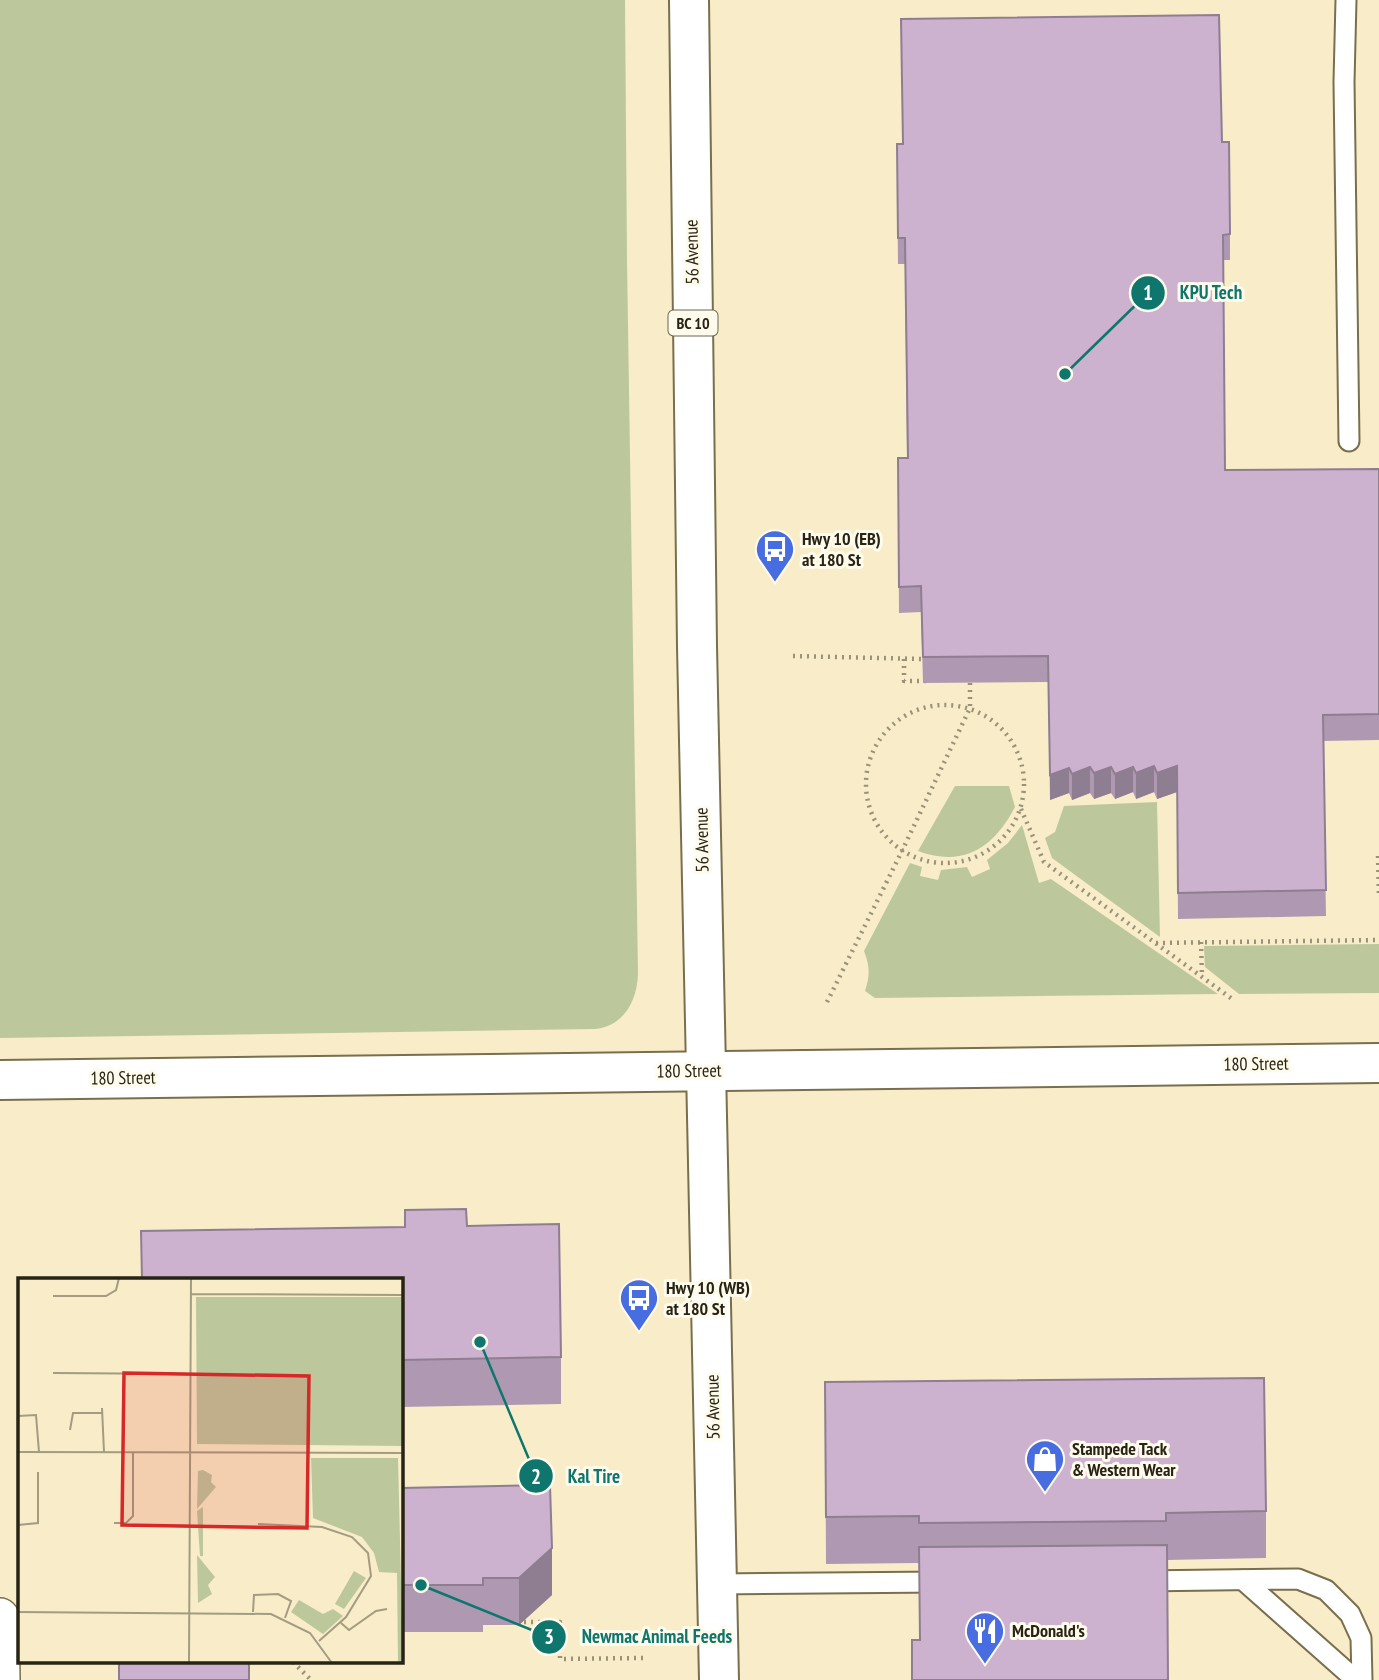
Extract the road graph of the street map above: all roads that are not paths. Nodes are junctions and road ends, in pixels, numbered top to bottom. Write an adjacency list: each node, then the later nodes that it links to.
1 (688, 0): 5 (main road, 56 Avenue / BC 10)
2 (1346, 0): 3 (lane)
3 (1349, 441)
4 (1379, 1063): 5 (main road, 180 Street)
5 (706, 1071): 6 (main road, 180 Street); 10 (main road, 56 Avenue / BC 10)
6 (0, 1080)
7 (1243, 1580): 8 (lane); 14 (lane); 15 (lane)
8 (1121, 1581)
9 (957, 1582): 10 (lane)
10 (717, 1584): 13 (main road, 56 Avenue / BC 10)
11 (0, 1617): 12 (street)
12 (1, 1680)
13 (719, 1680)
14 (1356, 1680)
15 (1362, 1680)

